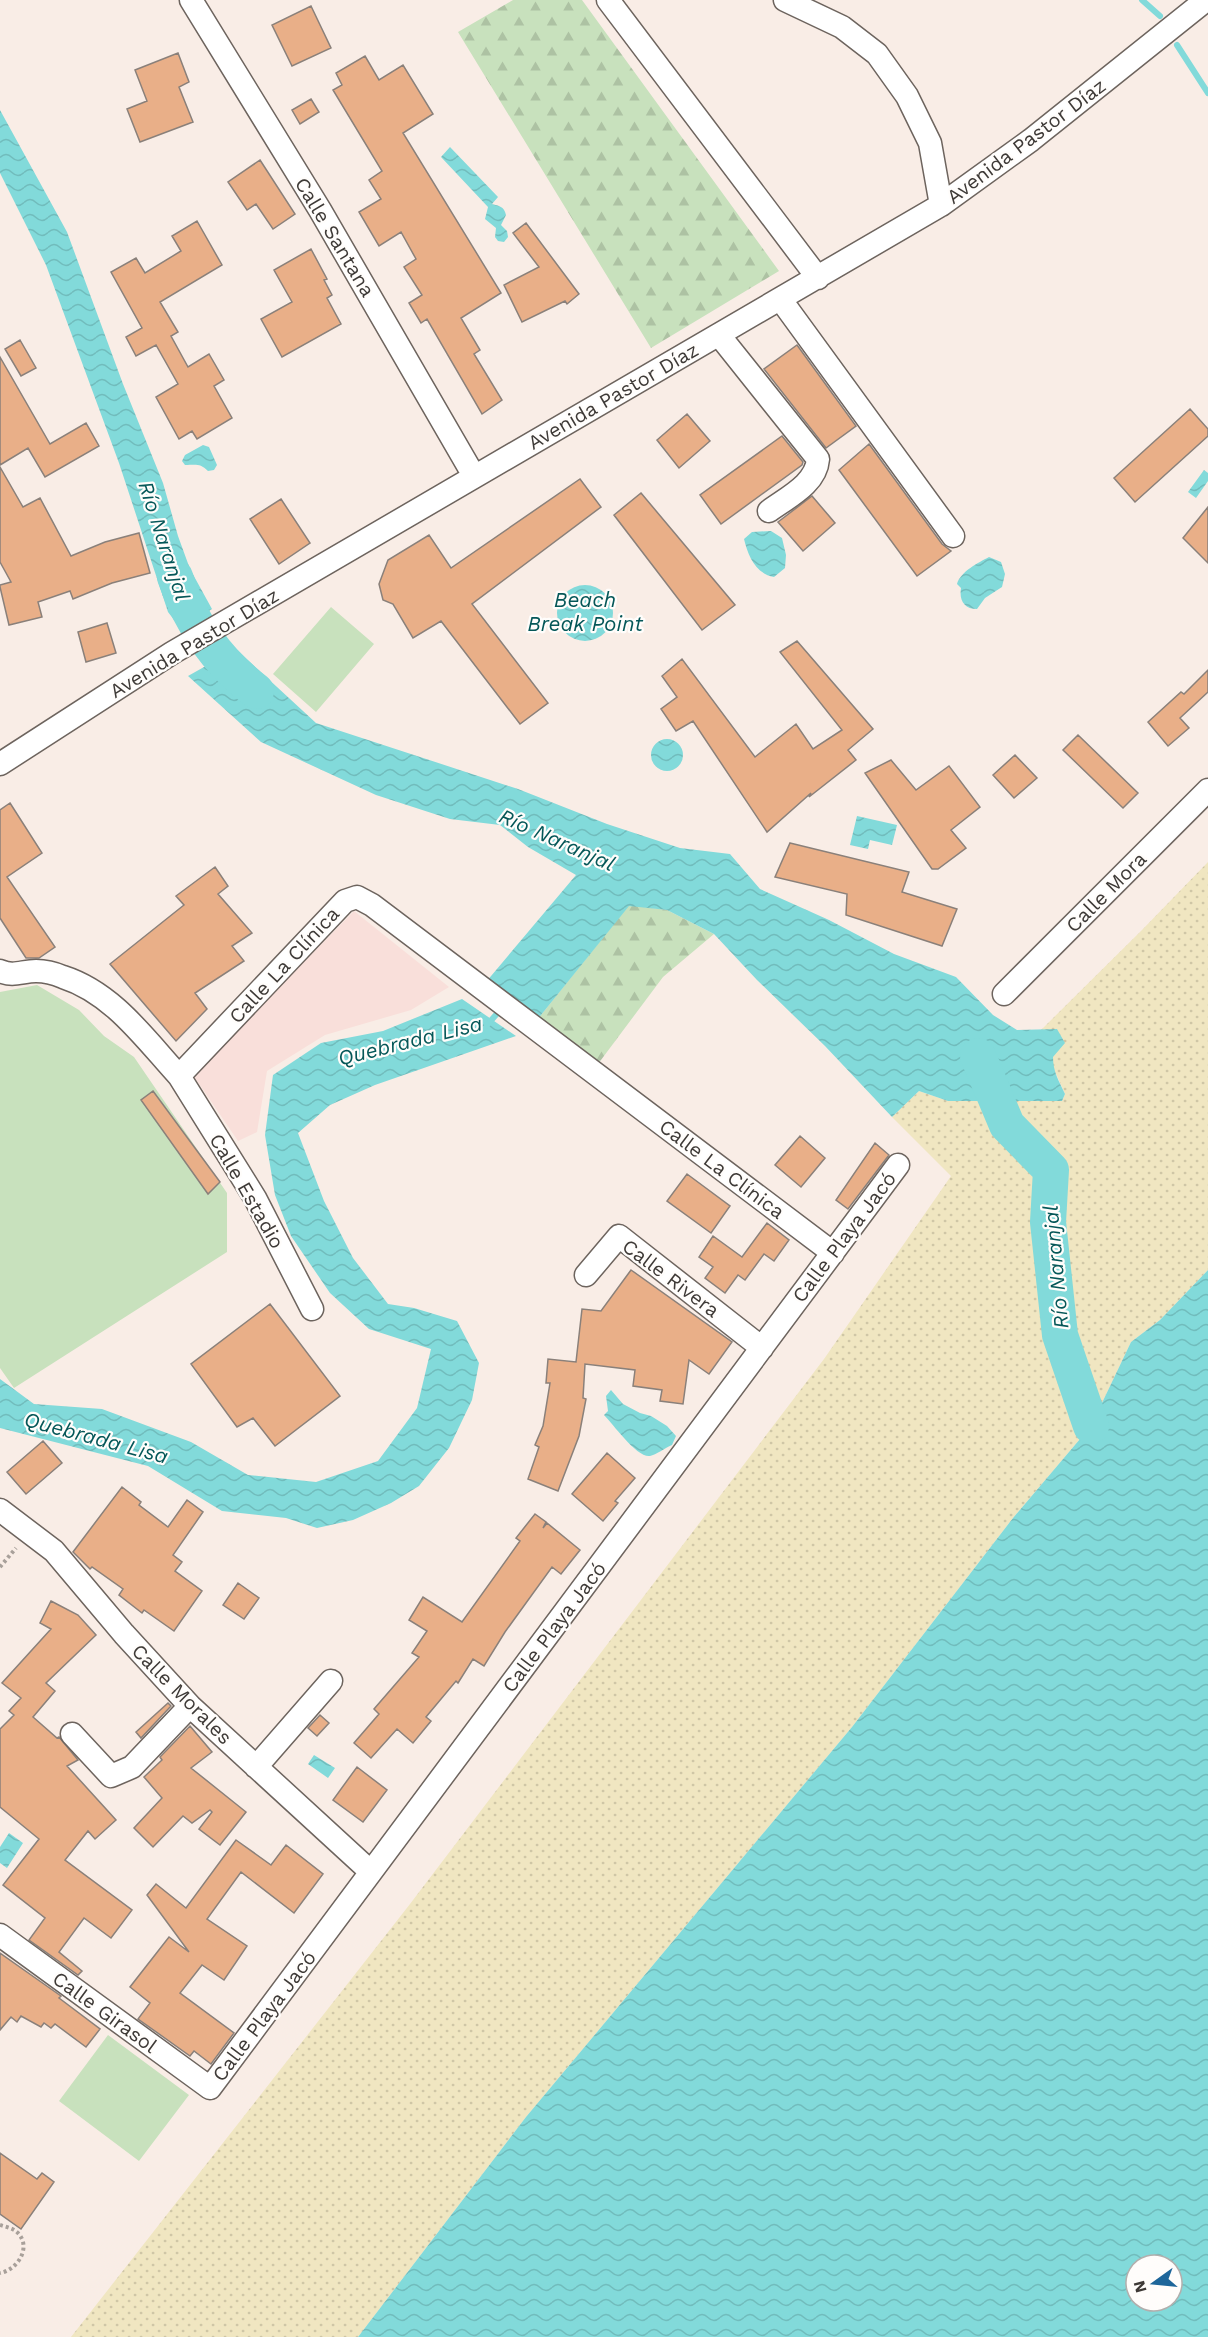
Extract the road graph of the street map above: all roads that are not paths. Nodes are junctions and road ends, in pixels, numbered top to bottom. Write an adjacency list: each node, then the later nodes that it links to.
1 (191, 0): 9 (street, Calle Santana)
2 (608, 0): 6 (street)
3 (785, 0): 5 (street)
4 (1206, 0): 5 (street, Avenida Pastor Díaz)
5 (941, 205): 6 (street, Avenida Pastor Díaz)
6 (818, 278): 7 (street, Avenida Pastor Díaz)
7 (781, 300): 8 (street, Avenida Pastor Díaz); 11 (street)
8 (719, 335): 9 (street, Avenida Pastor Díaz); 10 (street)
9 (474, 476): 12 (street, Avenida Pastor Díaz)
10 (769, 511)
11 (953, 536)
12 (0, 764)
13 (1208, 790): 15 (street, Calle Mora)
14 (0, 971): 16 (street)
15 (1004, 994)
16 (179, 1076): 18 (street, Calle La Clínica); 20 (street, Calle Estadio)
17 (898, 1165): 18 (street, Calle Playa Jacó)
18 (833, 1253): 21 (street, Calle Playa Jacó)
19 (586, 1275): 21 (street, Calle Rivera)
20 (312, 1309)
21 (762, 1348): 27 (street, Calle Playa Jacó)
22 (0, 1510): 24 (street, Calle Morales)
23 (331, 1681): 26 (street)
24 (190, 1706): 25 (street); 26 (street, Calle Morales)
25 (72, 1734)
26 (256, 1767): 27 (street, Calle Morales)
27 (371, 1872): 29 (street, Calle Playa Jacó)
28 (0, 1935): 29 (street, Calle Girasol)
29 (210, 2088)

